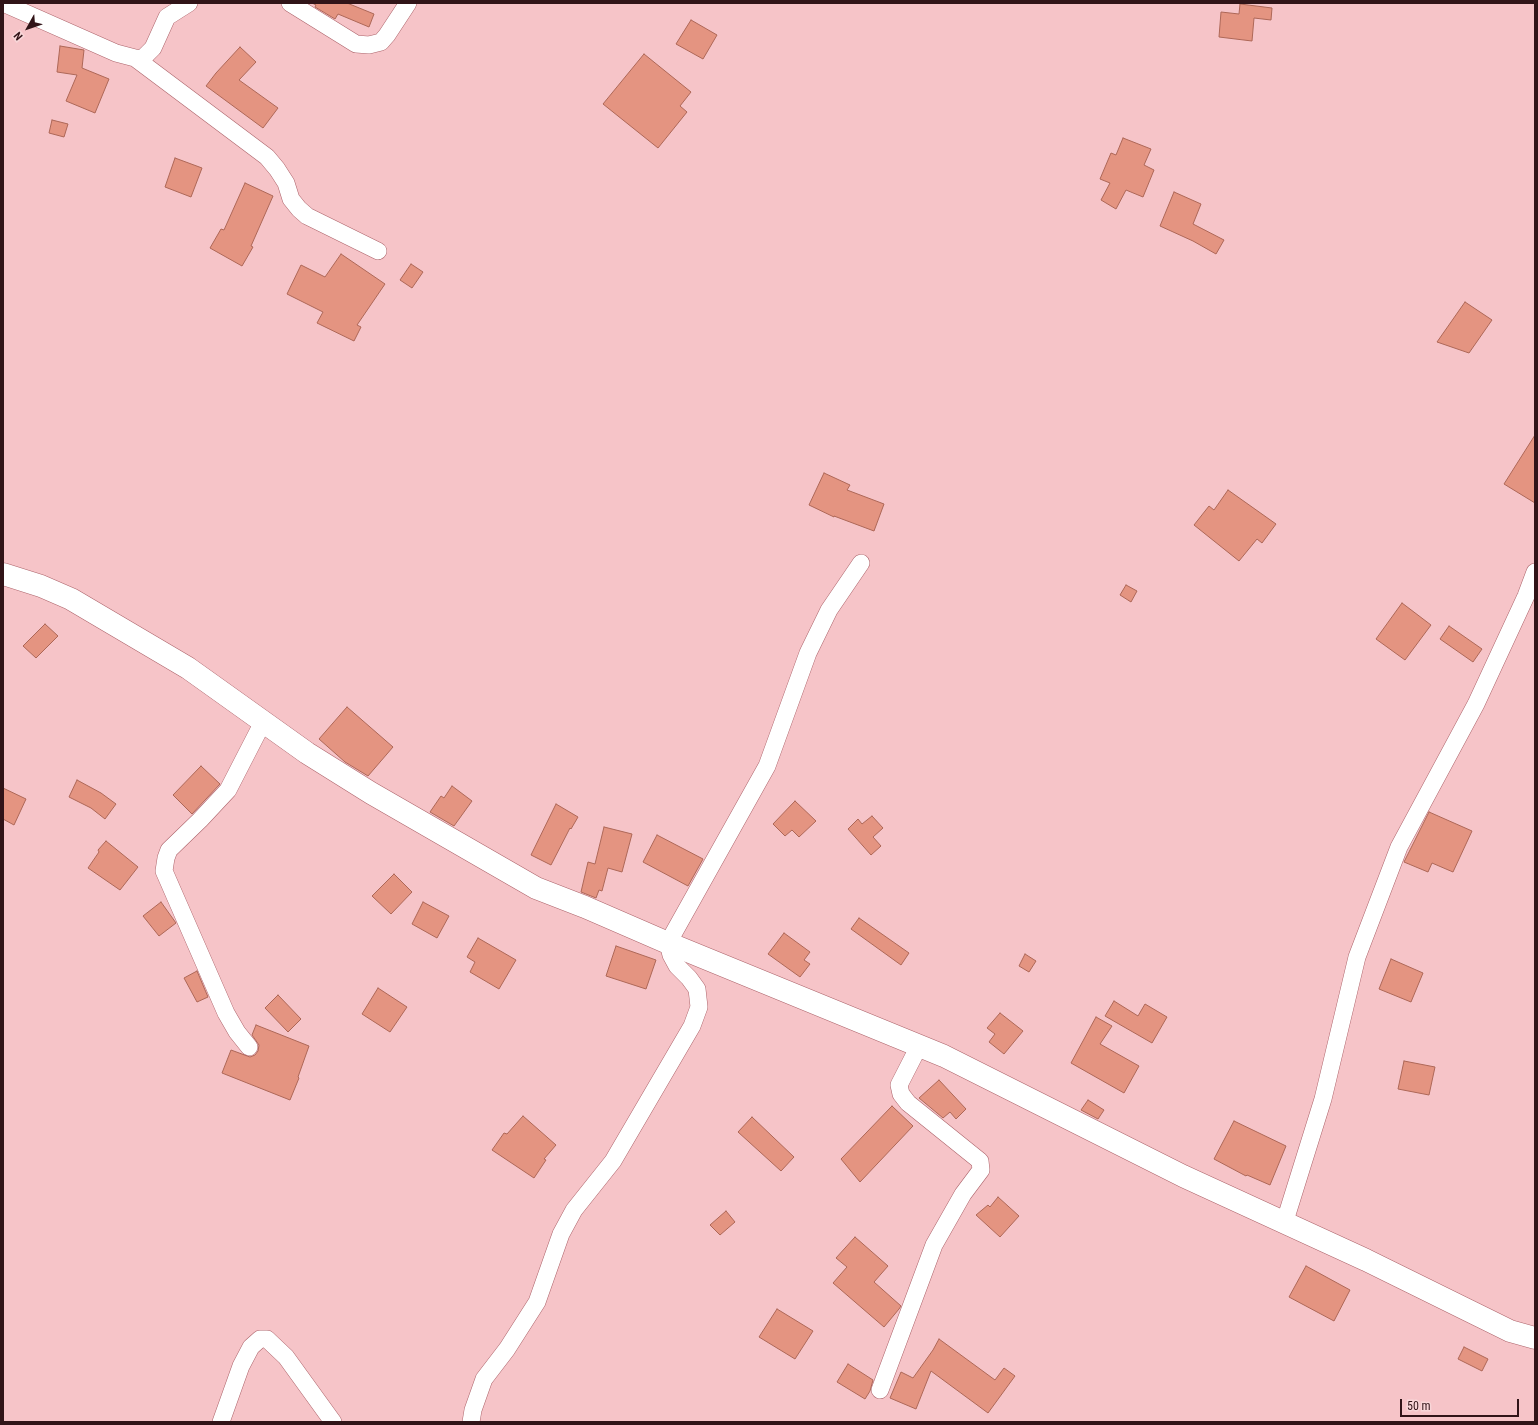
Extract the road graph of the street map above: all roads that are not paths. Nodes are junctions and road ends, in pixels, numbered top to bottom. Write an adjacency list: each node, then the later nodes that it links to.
1 (3, 3): 5 (street)
2 (189, 3): 5 (street)
3 (290, 3): 4 (street)
4 (408, 3)
5 (135, 58): 6 (street)
6 (378, 251)
7 (861, 563): 11 (street)
8 (1535, 572): 14 (street)
9 (3, 574): 10 (street)
10 (264, 722): 11 (street); 13 (street)
11 (668, 944): 12 (street); 19 (street)
12 (920, 1046): 14 (street); 16 (street)
13 (249, 1047)
14 (1284, 1224): 15 (street)
15 (1535, 1338)
16 (880, 1390)
17 (221, 1422): 18 (street)
18 (333, 1422)
19 (471, 1422)

